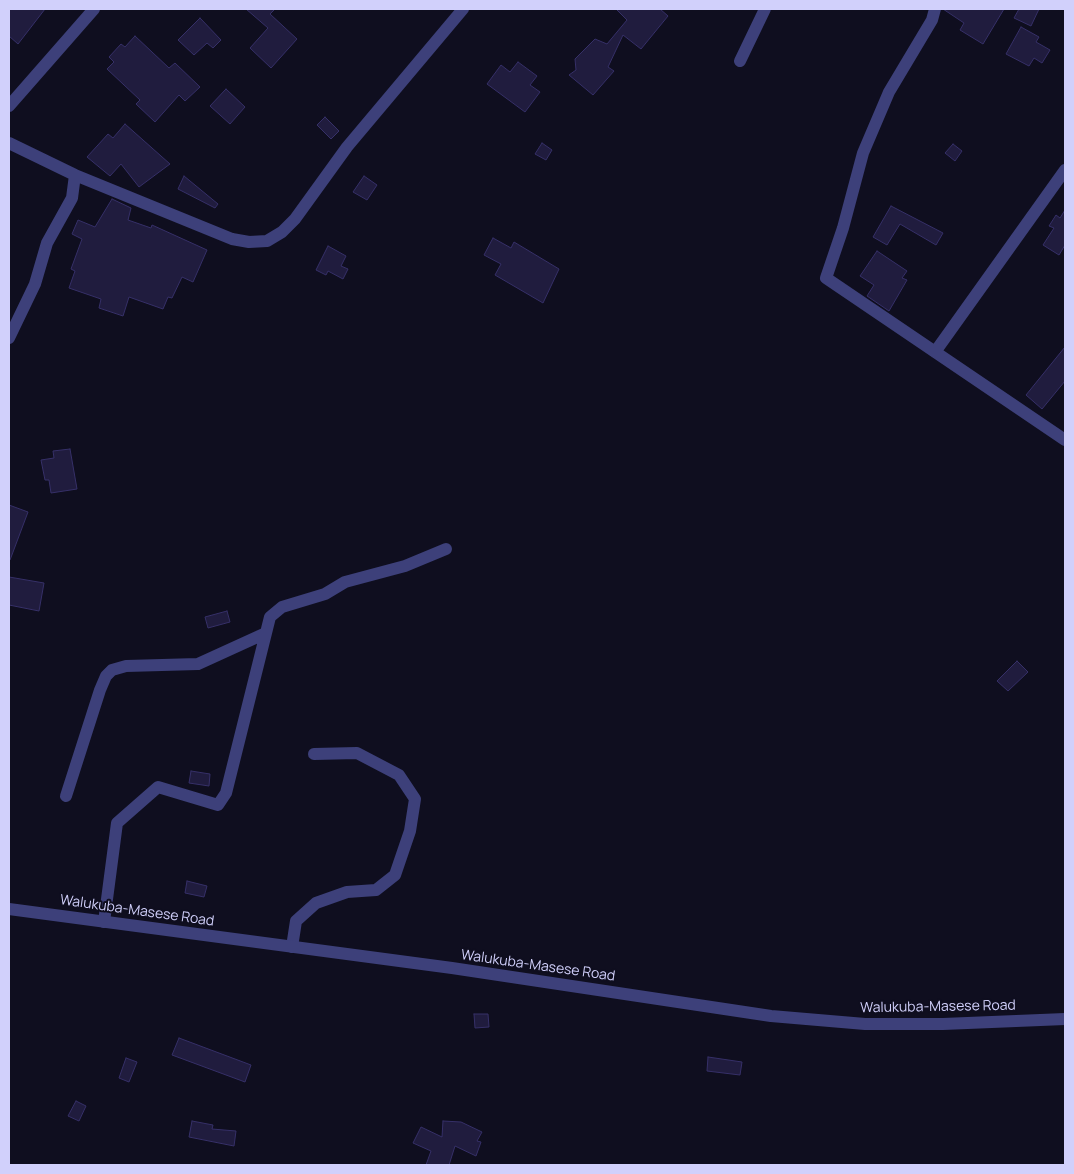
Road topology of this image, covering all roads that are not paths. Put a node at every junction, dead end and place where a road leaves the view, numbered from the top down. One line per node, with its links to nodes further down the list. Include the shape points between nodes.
1 (94, 9): 6 (street)
2 (463, 9): 9 (street, via 347,148 295,219 267,241 232,240)
3 (765, 9): 5 (street)
4 (935, 9): 11 (street, via 932,20 889,92 862,153 826,278)
5 (740, 61)
6 (9, 106)
7 (9, 143): 9 (street)
8 (1065, 170): 11 (street)
9 (74, 175): 10 (street, via 72,198 47,244 34,284)
10 (9, 338)
11 (935, 352): 12 (street)
12 (1065, 440)
13 (446, 549): 14 (street, via 282,607 270,617)
14 (266, 633): 16 (street, via 198,664 126,666 112,670 100,690); 18 (street, via 226,793 218,805 158,787 116,823)
15 (314, 754): 19 (street, via 357,753 399,775 415,799 410,831 395,875 376,890 347,892 316,903 296,921)
16 (66, 796)
17 (9, 909): 18 (street, Walukuba-Masese Road)
18 (104, 922): 19 (street, Walukuba-Masese Road)
19 (292, 947): 20 (street, Walukuba-Masese Road, via 813,1020 943,1024)
20 (1065, 1019)

